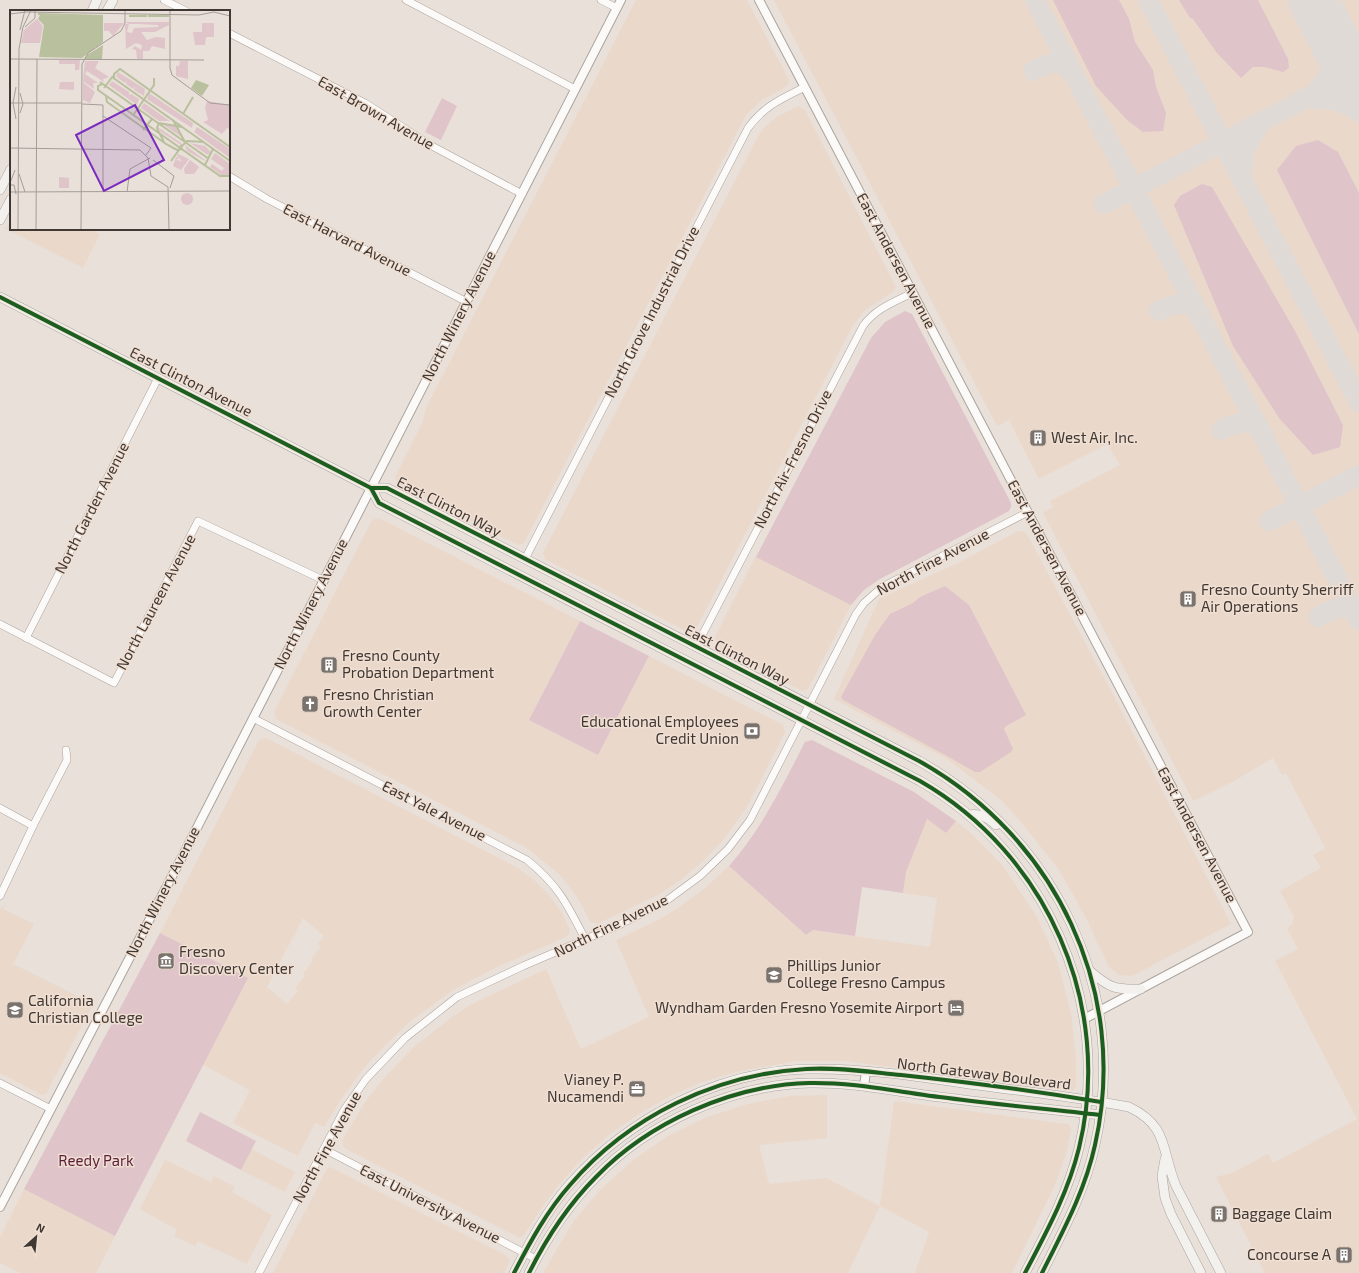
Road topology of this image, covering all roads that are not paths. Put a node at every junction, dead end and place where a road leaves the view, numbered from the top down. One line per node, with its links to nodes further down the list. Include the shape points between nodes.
1 (98, 0): 9 (main road)
2 (113, 0): 10 (main road)
3 (164, 0): 11 (street)
4 (406, 0): 14 (street)
5 (601, 0): 8 (street)
6 (621, 0): 8 (street, North Winery Avenue)
7 (759, 0): 13 (street, East Andersen Avenue)
8 (616, 8): 14 (street, North Winery Avenue)
9 (93, 10)
10 (108, 10)
11 (184, 10)
12 (230, 34): 18 (street, East Brown Avenue, via 364,103 432,146)
13 (804, 87): 21 (street, East Andersen Avenue); 27 (street, North Grove Industrial Drive, via 769,106 748,128)
14 (575, 89): 18 (street, North Winery Avenue)
15 (10, 171): 17 (main road)
16 (230, 177): 23 (street, East Harvard Avenue, via 267,199)
17 (0, 190)
18 (522, 194): 23 (street, North Winery Avenue)
19 (10, 201): 20 (main road)
20 (0, 220)
21 (912, 293): 26 (street, East Andersen Avenue); 31 (street, North Air-Fresno Drive, via 883,307 863,326)
22 (0, 297): 24 (main road, East Clinton Avenue)
23 (467, 302): 25 (street, North Winery Avenue)
24 (158, 378): 25 (main road, East Clinton Avenue); 30 (street, North Garden Avenue)
25 (371, 488): 27 (main road, East Clinton Way, via 387,488); 28 (street, North Winery Avenue); 34 (main road, East Clinton Way, via 379,503)
26 (1028, 512): 32 (street, North Fine Avenue, via 873,594 856,614); 43 (street, East Andersen Avenue, via 1248,932)
27 (525, 559): 31 (main road, East Clinton Way)
28 (323, 580): 30 (street, North Laureen Avenue, via 198,521 114,683); 33 (street, North Winery Avenue)
29 (0, 624): 30 (street)
30 (26, 638)
31 (696, 647): 32 (main road, East Clinton Way)
32 (810, 705): 34 (street, North Fine Avenue); 39 (main road, East Clinton Way, via 918,761 960,787 999,820)
33 (253, 718): 41 (street, East Yale Avenue, via 527,860 555,886); 51 (street, North Winery Avenue)
34 (802, 719): 37 (main road, East Clinton Way, via 920,781); 41 (street, North Fine Avenue, via 761,801 728,849 700,876 666,901)
35 (66, 750): 38 (street, via 67,760)
36 (0, 808): 38 (street)
37 (969, 815): 39 (main road, via 980,815 990,820); 45 (main road, East Clinton Way, via 1013,858 1043,902 1070,962)
38 (33, 826): 40 (street)
39 (1036, 864): 42 (main road, East Clinton Way, via 1063,906)
40 (0, 896)
41 (585, 939): 54 (street, North Fine Avenue, via 457,997 418,1026 366,1079 344,1110)
42 (1090, 971): 43 (main road, via 1110,987 1122,990); 44 (main road, East Clinton Way)
43 (1141, 989): 44 (street, East Andersen Avenue)
44 (1098, 1011): 45 (street, East Andersen Avenue); 50 (main road, East Clinton Way, via 1104,1062)
45 (1084, 1019): 49 (main road, East Clinton Way, via 1088,1064)
46 (866, 1072): 48 (street); 49 (main road, North Gateway Boulevard); 57 (main road, North Gateway Boulevard, via 807,1069 761,1075 719,1085 670,1106 614,1142 570,1184 546,1215)
47 (0, 1083): 51 (street)
48 (864, 1086): 52 (main road, North Gateway Boulevard); 58 (main road, North Gateway Boulevard, via 808,1083 761,1088 709,1103 673,1120 640,1140 596,1177 567,1211)
49 (1086, 1100): 50 (main road, North Gateway Boulevard); 52 (main road, East Clinton Way)
50 (1101, 1102): 53 (main road, East Clinton Way); 55 (main road, North Gateway Boulevard, via 1129,1107 1144,1114 1162,1138)
51 (51, 1109): 56 (street, North Winery Avenue)
52 (1085, 1113): 53 (main road, North Gateway Boulevard); 62 (main road, East Clinton Way, via 1079,1149 1066,1190)
53 (1100, 1115): 63 (main road, East Clinton Way, via 1094,1149 1082,1189 1072,1215)
54 (324, 1149): 57 (street, East University Avenue); 59 (street, North Fine Avenue)
55 (1166, 1154): 64 (main road, via 1162,1176 1165,1198 1170,1214); 65 (main road, North Gateway Boulevard, via 1176,1186)
56 (0, 1207)
57 (524, 1253): 58 (street, East University Avenue); 60 (main road, North Gateway Boulevard)
58 (536, 1259): 61 (main road, North Gateway Boulevard)
59 (259, 1273)
60 (514, 1273)
61 (529, 1273)
62 (1025, 1273)
63 (1042, 1273)
64 (1201, 1273)
65 (1221, 1273)

